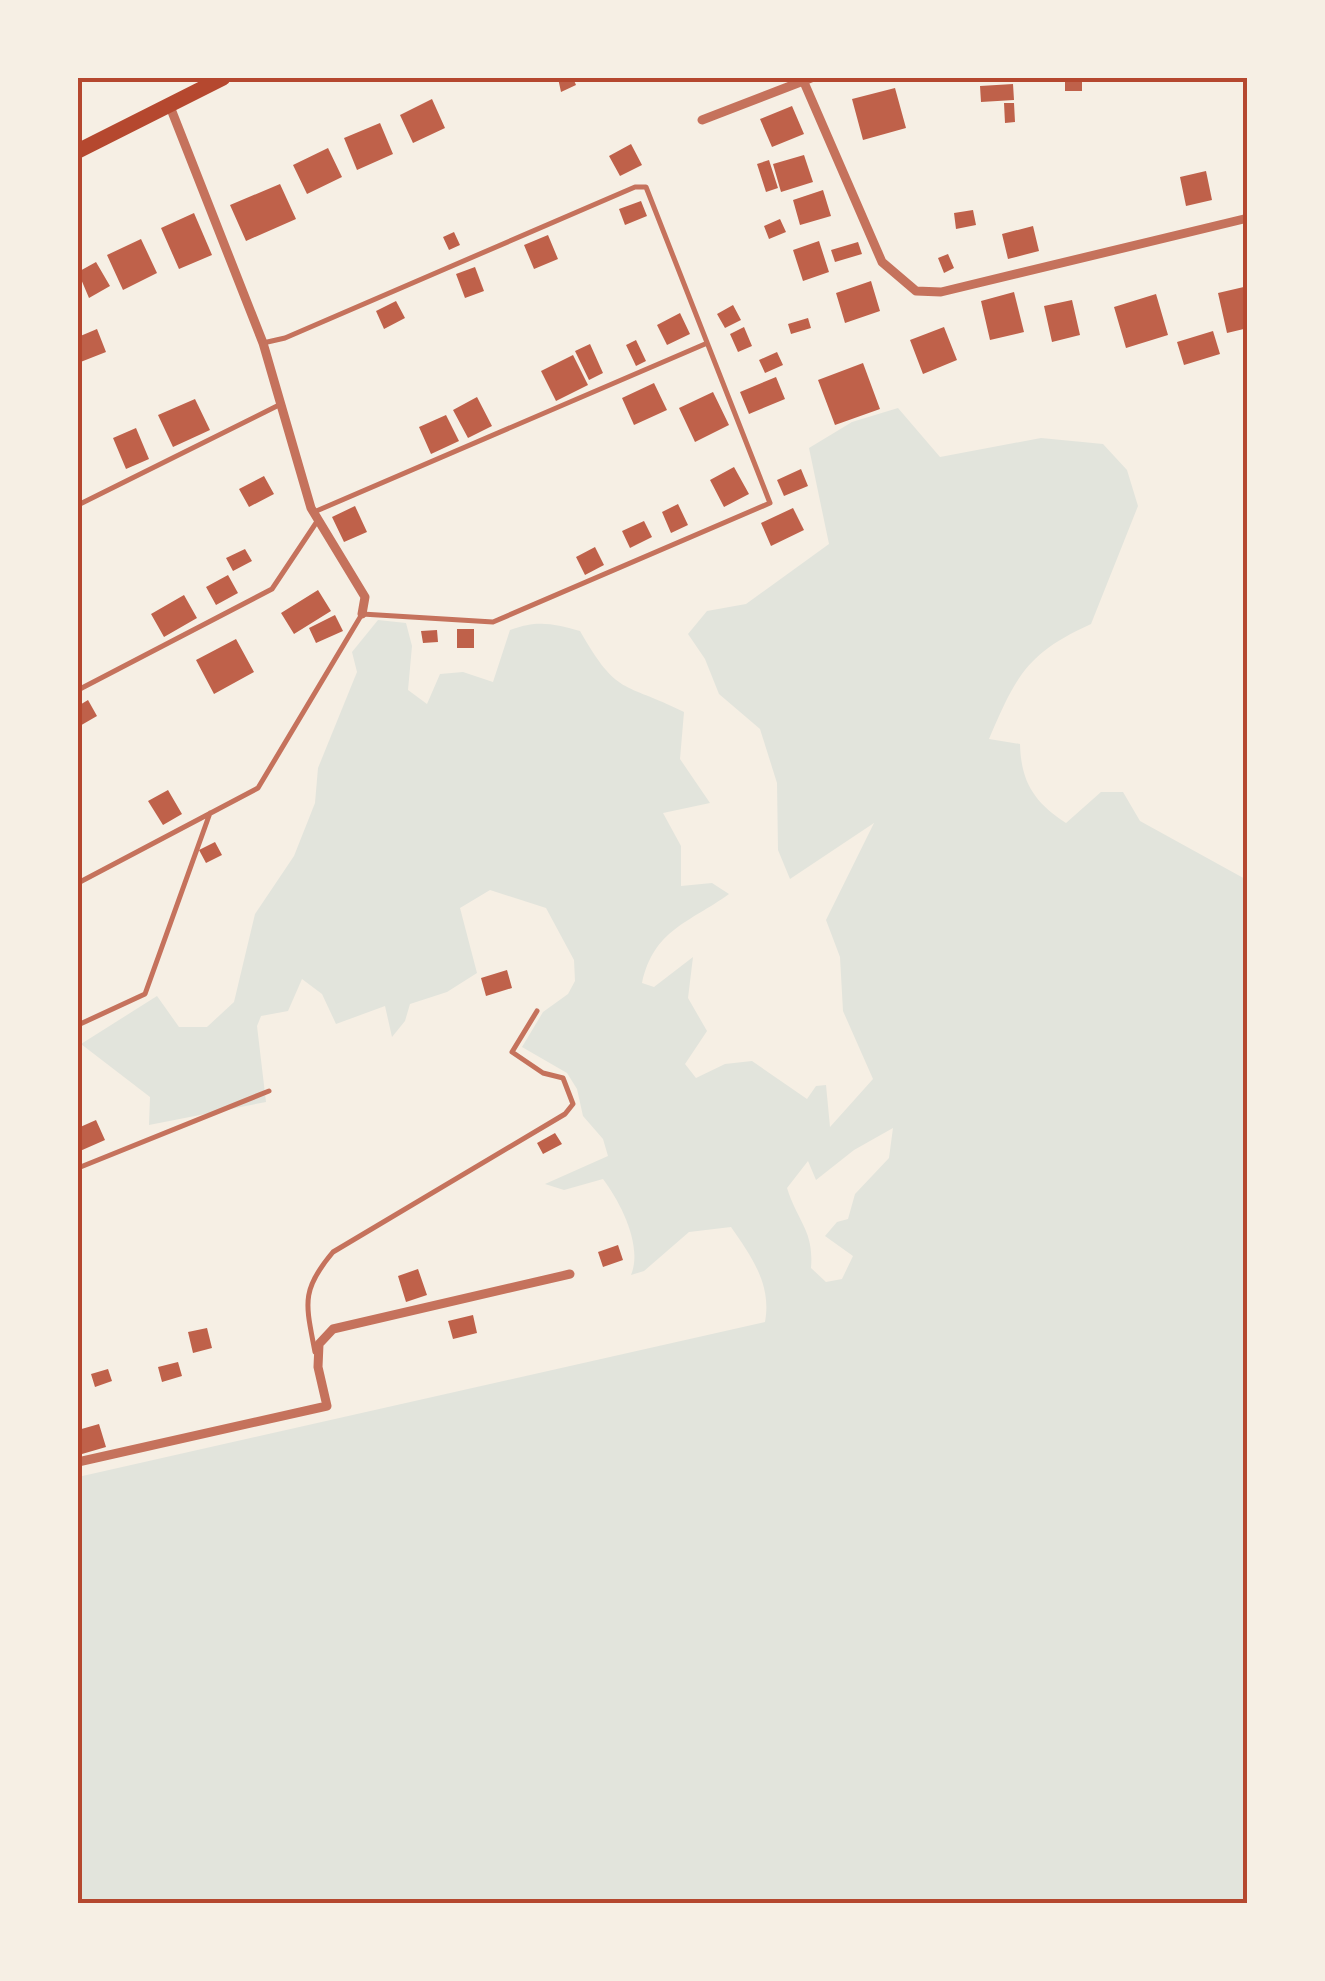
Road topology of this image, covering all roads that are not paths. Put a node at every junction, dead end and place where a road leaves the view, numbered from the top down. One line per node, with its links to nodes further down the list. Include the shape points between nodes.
1 (224, 78): 3 (highway)
2 (807, 79): 4 (street); 6 (street, via 882,262 916,291 941,292)
3 (169, 104): 5 (highway); 7 (street)
4 (702, 120)
5 (78, 151)
6 (1248, 218)
7 (263, 344): 8 (lane, via 635,187 646,187); 9 (street)
8 (704, 344): 11 (lane); 12 (lane, via 770,503 493,622)
9 (281, 404): 10 (lane); 11 (street)
10 (78, 505)
11 (316, 516): 12 (street, via 366,597); 13 (lane, via 272,589)
12 (362, 614): 14 (lane, via 268,775 258,788)
13 (78, 690)
14 (210, 812): 15 (lane); 17 (lane, via 146,994)
15 (78, 882)
16 (537, 1011): 21 (lane, via 512,1052 562,1078 573,1104 332,1252 312,1277 306,1302)
17 (78, 1025)
18 (269, 1090): 19 (lane)
19 (78, 1168)
20 (570, 1274): 21 (street, via 333,1329 318,1344)
21 (318, 1366): 22 (street, via 326,1406)
22 (78, 1462)

